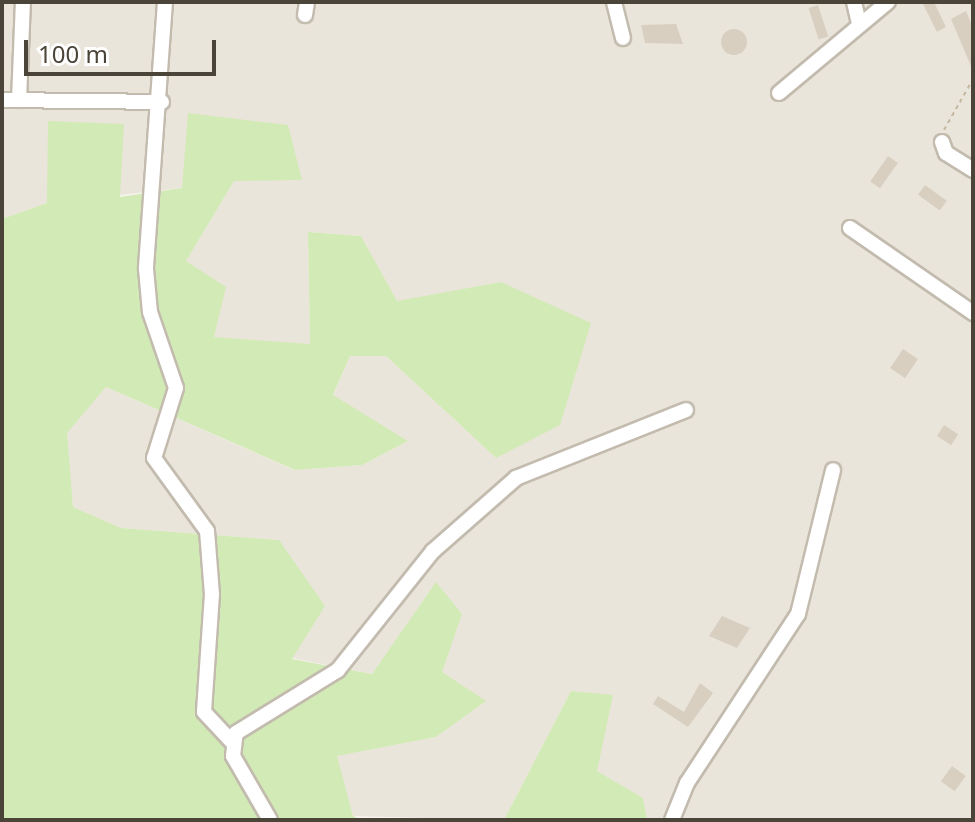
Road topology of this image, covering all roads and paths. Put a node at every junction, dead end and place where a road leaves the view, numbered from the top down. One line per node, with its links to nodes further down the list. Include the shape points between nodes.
1 (23, 2): 11 (street)
2 (165, 2): 12 (street)
3 (614, 2): 7 (street)
4 (854, 2): 6 (street)
5 (888, 2): 6 (street)
6 (859, 24): 9 (street)
7 (623, 38)
8 (973, 79): 13 (path)
9 (779, 93)
10 (2, 100): 11 (street)
11 (19, 100): 12 (street)
12 (162, 102): 19 (street, via 146,269 150,312 176,388 154,458 207,531 212,594 204,712)
13 (942, 142): 14 (street, via 946,153)
14 (973, 170)
15 (850, 228): 16 (street)
16 (973, 313)
17 (686, 410): 19 (street, via 516,478 433,551 338,670)
18 (833, 470): 21 (street, via 798,614 687,783)
19 (231, 741): 20 (street)
20 (270, 820)
21 (672, 820)

